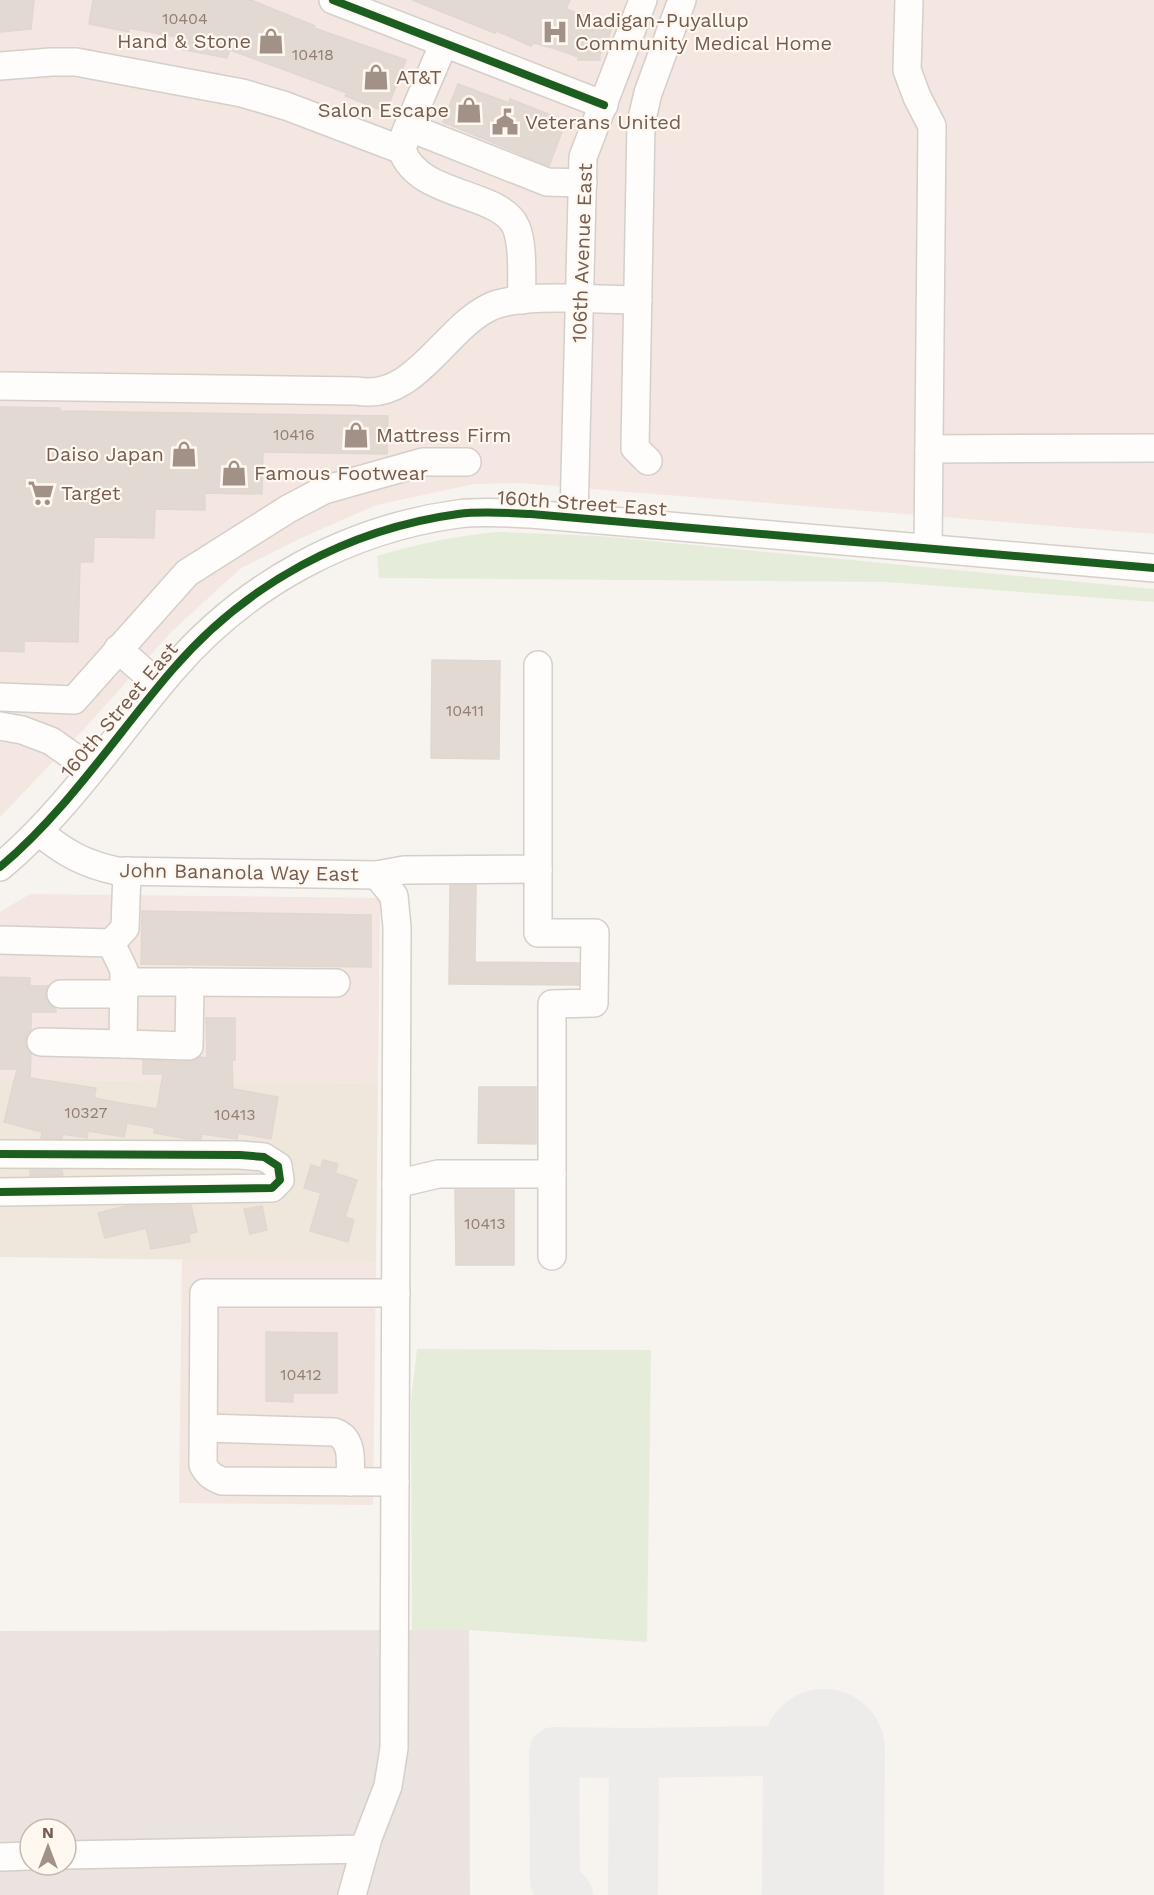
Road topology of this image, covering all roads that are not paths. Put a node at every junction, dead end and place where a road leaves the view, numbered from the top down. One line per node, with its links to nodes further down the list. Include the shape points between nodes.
1 (643, 0): 7 (street, 106th Avenue East)
2 (682, 0): 12 (street, via 641,123)
3 (909, 0): 15 (street, via 907,70 932,126)
4 (348, 3): 5 (street)
5 (444, 43): 7 (street); 8 (street)
6 (0, 66): 8 (street, via 76,62 242,93)
7 (604, 105): 9 (street, 106th Avenue East, via 583,157)
8 (405, 139): 9 (street, via 547,182); 10 (street, via 411,167 424,178 501,210 512,219 517,229)
9 (583, 183): 11 (street, 106th Avenue East)
10 (522, 300): 11 (street); 13 (street, via 490,306 470,318 406,380 389,389 368,393)
11 (579, 300): 12 (street); 18 (street, 106th Avenue East)
12 (638, 300): 16 (street, via 635,448)
13 (0, 386)
14 (1154, 448): 15 (street)
15 (929, 449): 19 (street)
16 (648, 461)
17 (467, 462): 21 (street, via 423,462 324,490 288,509 187,573)
18 (574, 517): 19 (street, 160th Street East); 23 (street, 160th Street East, via 499,512 461,514 421,520 324,553 281,575 241,604 207,632)
19 (928, 548): 20 (street, 160th Street East)
20 (1154, 568)
21 (118, 649): 23 (street); 24 (street, via 74,700)
22 (537, 665): 29 (street)
23 (159, 685): 26 (street, 160th Street East)
24 (0, 697)
25 (0, 726): 26 (street, via 51,741)
26 (91, 769): 27 (street, 160th Street East)
27 (39, 832): 28 (street, 160th Street East); 30 (street, John Bananola Way East, via 81,861)
28 (0, 867)
29 (538, 869): 31 (street, John Bananola Way East, via 404,870); 41 (street, via 538,933 595,933 594,1003 552,1004)
30 (127, 871): 31 (street, John Bananola Way East); 33 (street, via 125,928)
31 (377, 875): 42 (street, via 394,896 397,927)
32 (0, 940): 33 (street)
33 (111, 943): 36 (street, via 124,970)
34 (190, 982): 35 (street); 36 (street); 39 (street, via 189,1046)
35 (336, 983)
36 (124, 988): 37 (street); 39 (street)
37 (61, 994)
38 (40, 1042): 39 (street)
39 (123, 1044)
40 (0, 1154): 43 (street, via 264,1157 278,1166 280,1180 272,1188)
41 (552, 1174): 42 (street, via 438,1174); 44 (street)
42 (396, 1184): 45 (street)
43 (0, 1192)
44 (552, 1256)
45 (396, 1293): 46 (street, via 204,1293); 48 (street)
46 (204, 1428): 47 (street, via 341,1434 349,1444); 47 (street, via 203,1465 212,1477 222,1481)
47 (350, 1482): 48 (street)
48 (395, 1482): 49 (street, via 394,1748 388,1785)
49 (365, 1849): 50 (street); 53 (street)
50 (78, 1855)
51 (18, 1856): 52 (street)
52 (0, 1857)
53 (352, 1895)

